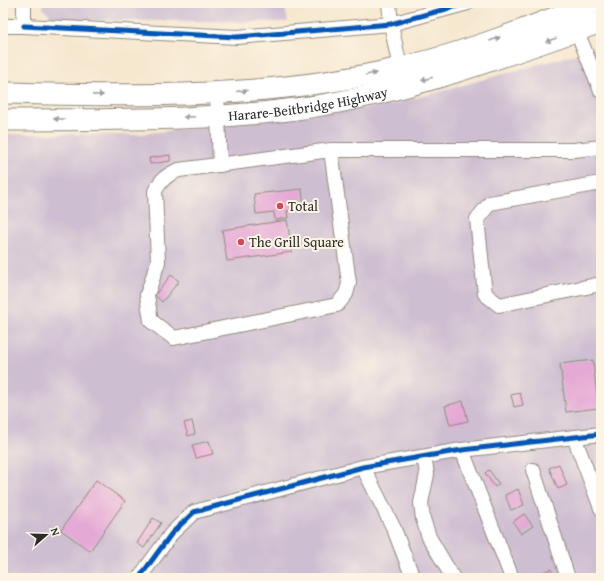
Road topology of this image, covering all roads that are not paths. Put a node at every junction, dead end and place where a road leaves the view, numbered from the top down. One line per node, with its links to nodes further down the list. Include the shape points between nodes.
1 (24, 3): 9 (street)
2 (389, 3): 7 (street)
3 (468, 3): 7 (street)
4 (592, 3): 5 (highway, Harare-Beitbridge Highway)
5 (573, 21): 6 (highway, Harare-Beitbridge Highway); 10 (highway, Harare-Beitbridge Highway, one-way to 5); 11 (street); 14 (highway, Harare-Beitbridge Highway, one-way to 14, via 503,57 396,89 308,107)
6 (601, 22)
7 (391, 24): 9 (street, via 237,37); 10 (street)
8 (3, 26): 9 (street)
9 (24, 26)
10 (400, 68): 13 (highway, Harare-Beitbridge Highway, one-way to 10, via 351,78)
11 (601, 91)
12 (3, 93): 13 (highway, Harare-Beitbridge Highway, one-way to 13, via 150,96)
13 (217, 93): 14 (street)
14 (218, 116): 15 (highway, Harare-Beitbridge Highway, one-way to 15); 18 (street)
15 (3, 120)
16 (601, 147): 17 (street, via 574,150)
17 (332, 150): 18 (street); 18 (street, via 350,283 346,294 337,305 174,338 151,321 147,295 158,262 155,191 160,181 173,172 205,165)
18 (220, 165)
19 (601, 183): 20 (street, via 490,203 477,219 485,294 499,305)
20 (601, 284)
21 (601, 434): 22 (street)
22 (574, 437): 23 (street); 27 (street)
23 (462, 450): 24 (street); 31 (street)
24 (424, 457): 25 (street); 30 (street, via 427,474 421,503 423,519 429,537)
25 (363, 467): 28 (street, via 194,512 172,533); 29 (street, via 394,529)
26 (533, 470): 32 (street)
27 (601, 508)
28 (139, 578)
29 (414, 578)
30 (453, 578)
31 (512, 578)
32 (568, 578)

